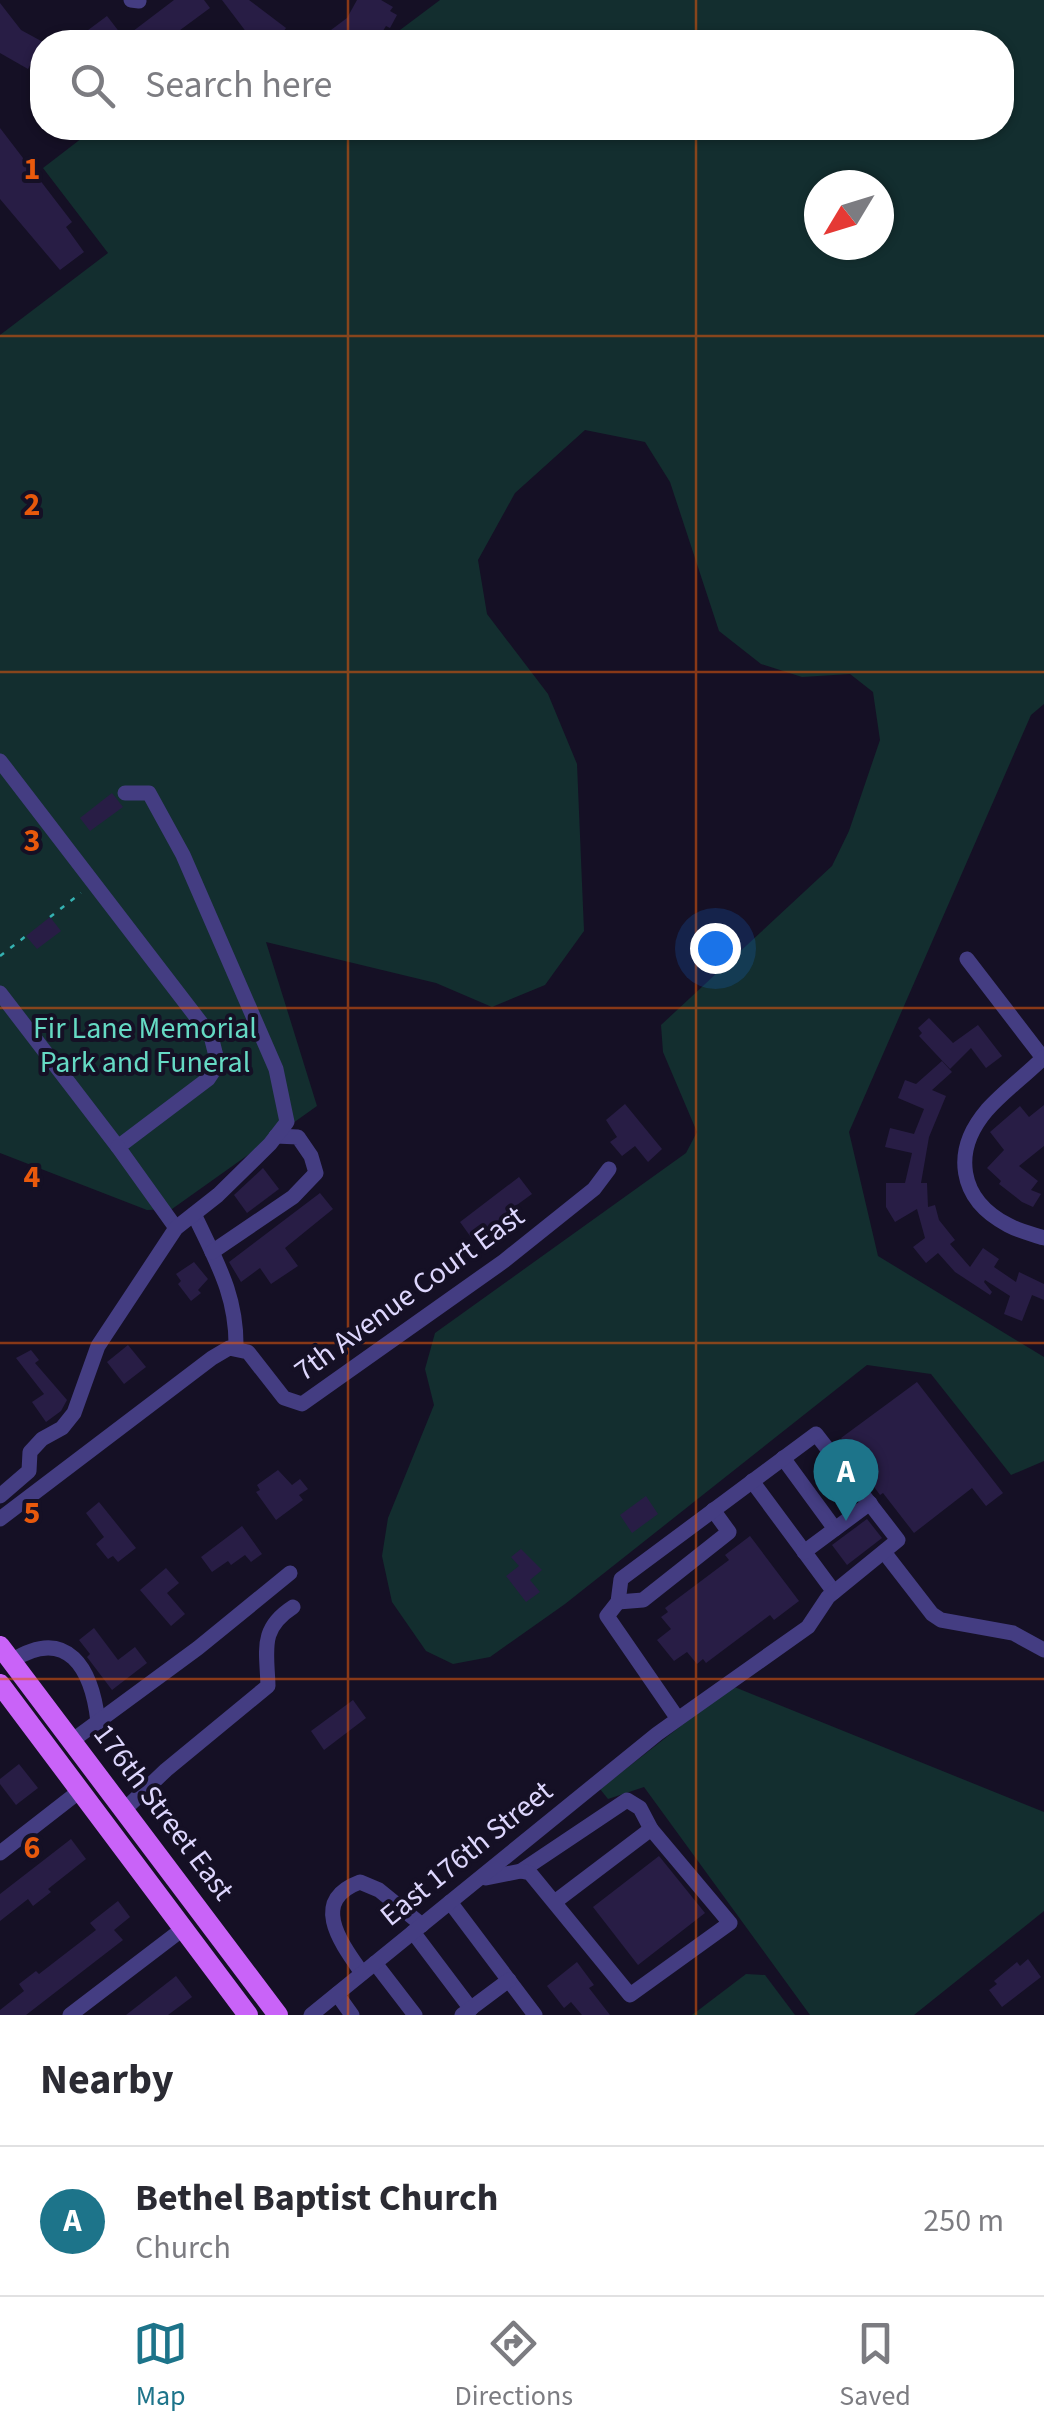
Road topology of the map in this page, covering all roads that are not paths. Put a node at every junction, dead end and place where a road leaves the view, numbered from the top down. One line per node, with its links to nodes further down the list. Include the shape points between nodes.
1 (0, 761): 7 (street, via 218,1054 215,1072)
2 (125, 793): 6 (street, via 149,794 183,855 276,1069 287,1122)
3 (967, 959): 5 (street)
4 (0, 993): 7 (street)
5 (1044, 1058): 11 (street, via 988,1110 969,1136 964,1160 980,1206)
6 (276, 1136): 9 (street); 12 (street, via 298,1136 316,1173 293,1197)
7 (118, 1147): 10 (street)
8 (609, 1169): 13 (street, 7th Avenue Court East, via 594,1189 504,1261 302,1404 284,1398 253,1356)
9 (194, 1214): 10 (street); 12 (street)
10 (176, 1228): 16 (street, via 98,1346 74,1414 30,1452 29,1471)
11 (1044, 1238)
12 (212, 1252): 13 (street, via 230,1292)
13 (236, 1348): 19 (street, via 212,1358)
14 (783, 1458): 15 (street); 17 (street, via 816,1434); 20 (street)
15 (752, 1482): 18 (street); 21 (street)
16 (0, 1496)
17 (870, 1503): 20 (street); 22 (street, via 898,1540)
18 (713, 1510): 25 (street, via 621,1579); 25 (street, via 730,1532 643,1600)
19 (0, 1519)
20 (835, 1529): 21 (street)
21 (804, 1552): 24 (street)
22 (884, 1552): 24 (street, East 176th Street); 27 (street, via 941,1620 1013,1632)
23 (290, 1574): 31 (street)
24 (834, 1592): 30 (street, East 176th Street, via 808,1627)
25 (618, 1602): 30 (street, via 607,1616)
26 (292, 1606): 34 (street, via 275,1618 266,1640 268,1686)
27 (1044, 1650)
28 (6, 1654): 31 (street, via 39,1647 72,1657 90,1680); 32 (main road, 176th Street East)
29 (0, 1684): 33 (main road, 176th Street East)
30 (678, 1719): 38 (street, East 176th Street)
31 (98, 1722): 32 (street)
32 (73, 1740): 34 (main road, 176th Street East)
33 (81, 1790): 36 (street); 41 (main road, 176th Street East)
34 (125, 1809): 50 (main road, 176th Street East)
35 (651, 1829): 37 (street, via 627,1800); 40 (street); 40 (street, via 730,1923 630,1995)
36 (0, 1852)
37 (521, 1871): 38 (street); 40 (street, via 539,1880)
38 (469, 1886): 39 (street, East 176th Street)
39 (450, 1902): 42 (street, East 176th Street); 44 (street)
40 (556, 1902)
41 (184, 1928): 47 (street); 48 (main road, 176th Street East); 49 (main road, via 202,1932)
42 (417, 1928): 43 (street, East 176th Street); 43 (street, via 379,1890 360,1882 344,1888 331,1918 341,1943); 46 (street)
43 (369, 1968): 45 (street, East 176th Street); 53 (street)
44 (509, 1980): 46 (street); 54 (street)
45 (336, 1994): 51 (street, East 176th Street); 52 (street)
46 (467, 2012)
47 (70, 2015)
48 (248, 2015)
49 (264, 2015)
50 (278, 2015)
51 (311, 2015)
52 (352, 2015)
53 (416, 2015)
54 (535, 2015)

